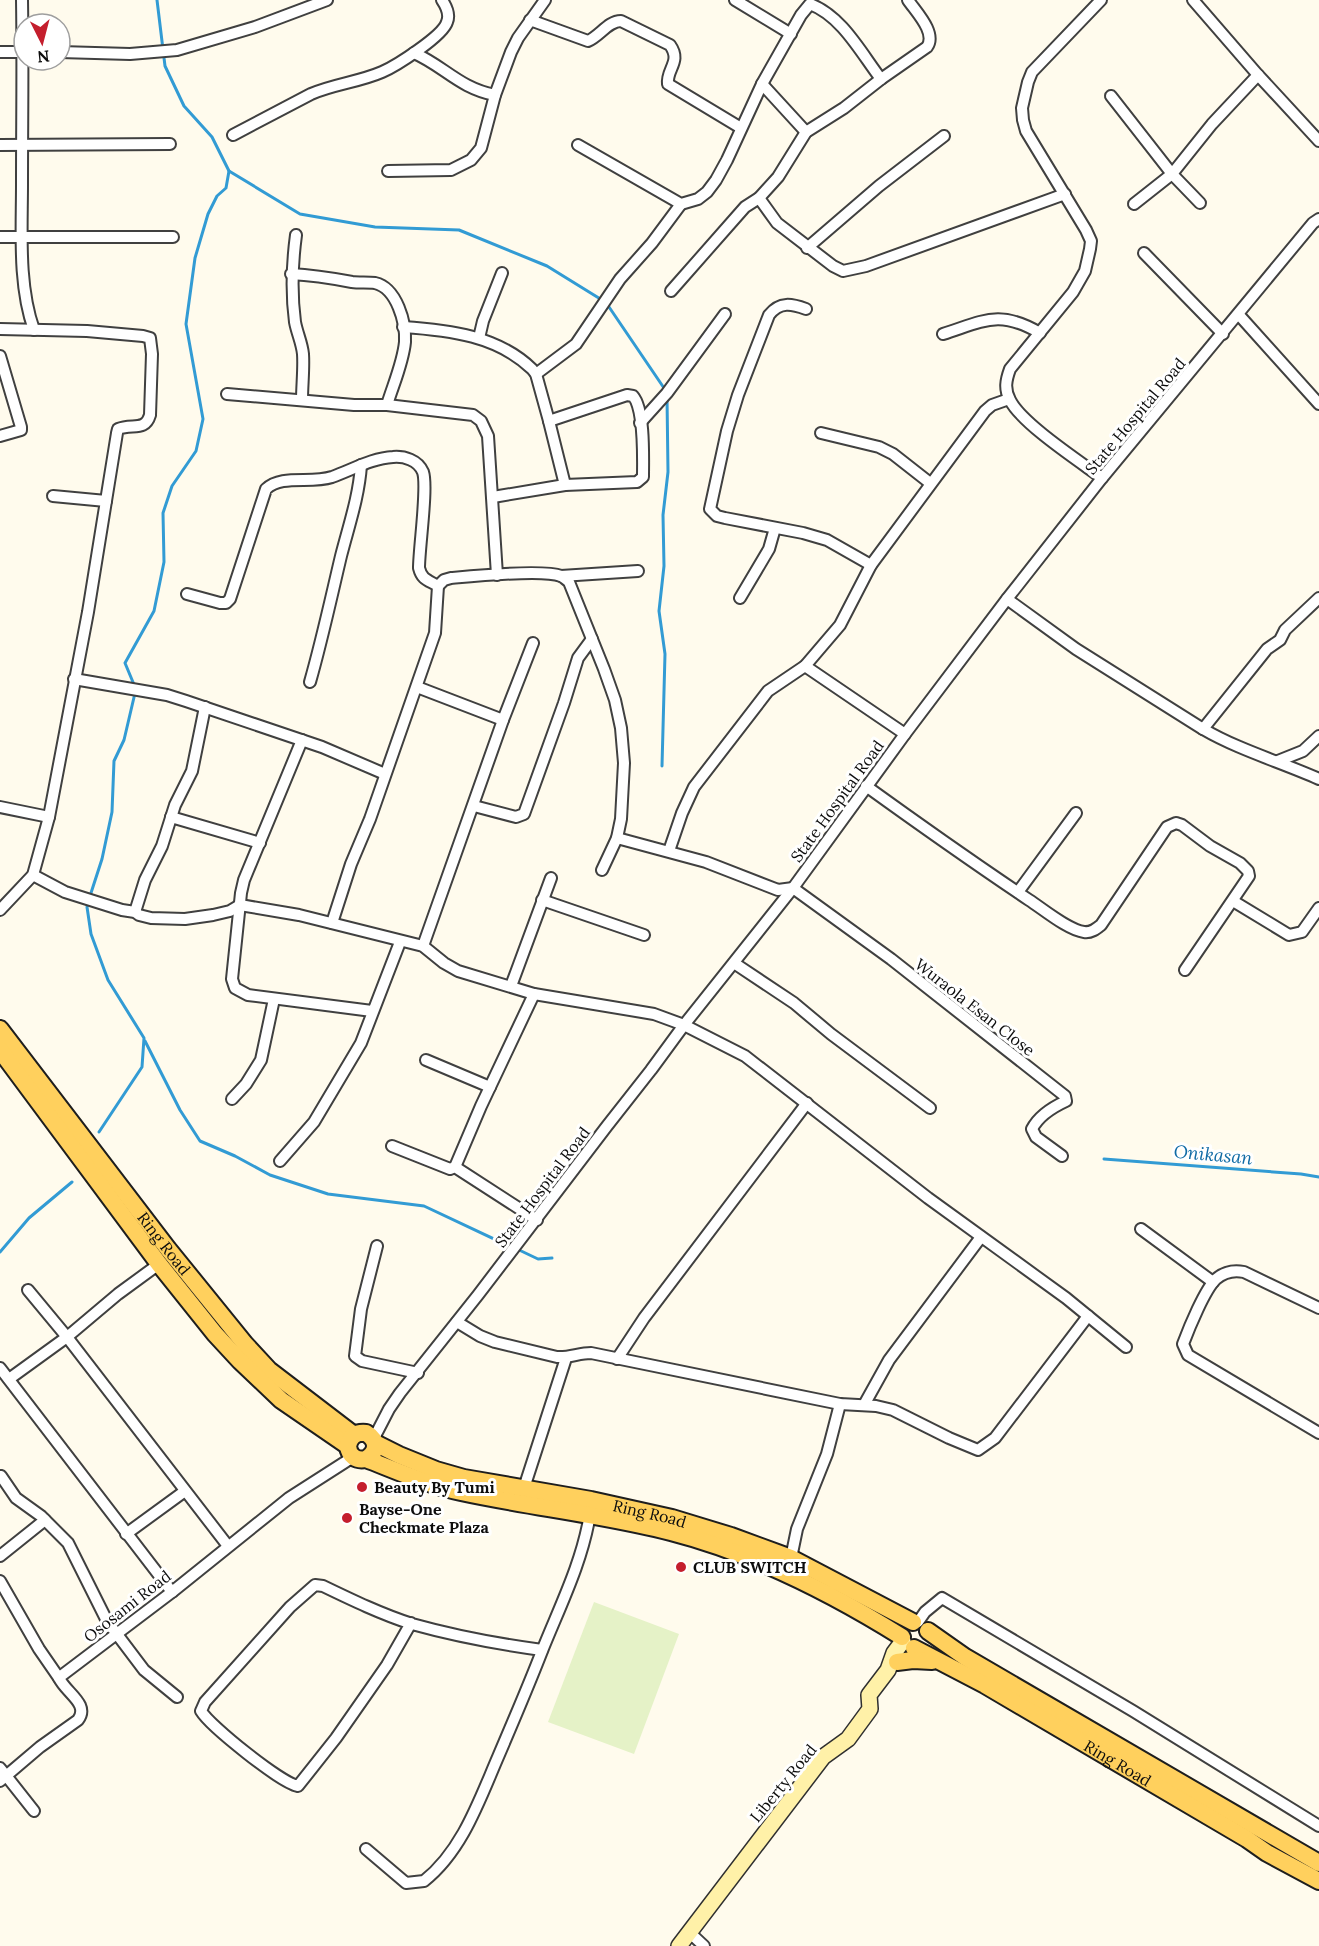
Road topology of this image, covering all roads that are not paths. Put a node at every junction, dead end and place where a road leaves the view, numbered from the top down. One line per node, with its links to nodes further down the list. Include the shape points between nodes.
1 (327, 0): 11 (street, via 177,50)
2 (442, 0): 10 (street, via 447,22)
3 (545, 0): 8 (street)
4 (735, 0): 9 (street)
5 (908, 0): 16 (street, via 930,34 930,43)
6 (1101, 0): 31 (street, via 1032,72 1022,108 1029,138)
7 (1193, 0): 15 (street)
8 (530, 20): 18 (street, via 511,52); 20 (street, via 588,41 614,21 621,21 670,45 675,56 668,84)
9 (791, 34): 16 (street, via 805,8 810,4 819,8 838,23); 17 (street)
10 (428, 42): 12 (street); 13 (street)
11 (72, 52)
12 (414, 52): 13 (street); 22 (street, via 382,72 317,91)
13 (428, 59): 18 (street, via 451,77)
14 (23, 72): 27 (street)
15 (1258, 75): 24 (street); 30 (street)
16 (881, 79): 21 (street)
17 (762, 84): 20 (street); 21 (street)
18 (495, 95): 29 (street, via 481,148 471,160 451,170)
19 (1111, 96): 30 (street)
20 (741, 128): 34 (street, via 707,192)
21 (806, 132): 32 (street, via 778,177)
22 (233, 135)
23 (944, 136): 42 (street)
24 (1319, 141)
25 (170, 144): 27 (street)
26 (0, 145): 27 (street)
27 (22, 145): 40 (street)
28 (578, 146): 34 (street)
29 (388, 171)
30 (1173, 174): 33 (street); 35 (street)
31 (1065, 194): 42 (street, via 850,271 833,266); 53 (street, via 1090,241 1089,259 1072,292)
32 (759, 198): 42 (street, via 777,223); 46 (street, via 745,207)
33 (1200, 203)
34 (681, 204): 58 (street, via 620,279 576,344)
35 (1134, 204)
36 (1319, 210): 37 (street, State Hospital Road)
37 (1316, 221): 49 (street, State Hospital Road)
38 (296, 235): 45 (street)
39 (0, 237): 40 (street)
40 (22, 237): 41 (street); 52 (street, via 26,296)
41 (174, 237)
42 (807, 248)
43 (1144, 253): 55 (street)
44 (502, 273): 56 (street)
45 (291, 274): 50 (street, via 377,283 391,293); 61 (street, via 303,355)
46 (671, 291)
47 (806, 309): 75 (street, via 787,304 769,315 727,431 710,509 717,516)
48 (725, 314): 65 (street)
49 (1239, 315): 55 (street, State Hospital Road); 62 (street)
50 (404, 327): 56 (street); 63 (street, via 405,343)
51 (0, 329): 52 (street)
52 (34, 330): 74 (street, via 150,338 150,415 144,426 118,429)
53 (1040, 333): 54 (street, via 1022,323 993,318); 60 (street, via 1011,369 1006,381)
54 (943, 334)
55 (1223, 334): 69 (street, State Hospital Road)
56 (479, 338): 58 (street, via 500,345)
57 (0, 356): 67 (street, via 21,427)
58 (536, 374): 64 (street)
59 (227, 394): 61 (street)
60 (1009, 399): 69 (street, via 1033,426); 70 (street, via 985,411)
61 (302, 400): 63 (street)
62 (1319, 404)
63 (387, 405): 73 (street, via 473,415 481,421 488,436)
64 (549, 421): 65 (street, via 627,395 636,400); 71 (street)
65 (640, 423): 71 (street, via 644,452 641,480)
66 (820, 433): 70 (street, via 879,447)
67 (0, 436)
68 (361, 465): 80 (street, via 390,457 411,459 423,471 419,568 424,579); 81 (street, via 324,480 273,483 261,505 230,600 220,603); 89 (street, via 359,491)
69 (1102, 478): 84 (street, State Hospital Road)
70 (930, 483): 76 (street)
71 (565, 485): 73 (street)
72 (53, 496): 74 (street)
73 (493, 497): 78 (street)
74 (106, 501): 88 (street)
75 (776, 528): 76 (street, via 827,540); 82 (street, via 769,549)
76 (870, 566): 87 (street, via 840,625)
77 (638, 572): 79 (street)
78 (497, 575): 79 (street); 80 (street, via 451,578)
79 (561, 576): 85 (street, via 575,593)
80 (438, 586): 90 (street, via 435,633)
81 (188, 594)
82 (740, 598)
83 (1319, 598): 93 (street, via 1268,649)
84 (1007, 599): 93 (street, via 1076,649); 94 (street, State Hospital Road)
85 (592, 639): 101 (street, via 578,658 524,814 516,817); 106 (street, via 621,728 624,763)
86 (533, 643): 92 (street)
87 (805, 666): 94 (street); 108 (street, via 768,692 694,787)
88 (74, 679): 91 (street, via 166,695); 104 (street)
89 (310, 682)
90 (417, 687): 92 (street); 98 (street)
91 (205, 707): 96 (street); 105 (street, via 192,771)
92 (503, 720): 101 (street)
93 (1203, 729): 97 (street, via 1223,741)
94 (905, 734): 100 (street, State Hospital Road)
95 (1319, 736): 97 (street, via 1303,750)
96 (302, 740): 98 (street); 107 (street)
97 (1278, 761): 99 (street)
98 (385, 774): 120 (street)
99 (1319, 779)
100 (866, 786): 112 (street, State Hospital Road); 113 (street)
101 (474, 806): 123 (street)
102 (0, 807): 104 (street)
103 (1076, 813): 113 (street)
104 (49, 817): 110 (street)
105 (171, 817): 107 (street); 119 (street)
106 (617, 838): 108 (street); 109 (street)
107 (260, 843): 116 (street, via 244,880)
108 (669, 851): 112 (street, via 778,890)
109 (602, 870)
110 (33, 875): 118 (street); 119 (street, via 80,898)
111 (551, 878): 114 (street)
112 (793, 888): 124 (street, State Hospital Road); 139 (street, Wuraola Esan Close, via 891,959 1065,1096 1066,1101 1036,1120 1032,1129 1036,1137)
113 (1018, 892): 115 (street, via 1075,929 1091,931 1101,925 1167,827 1176,824 1248,871 1247,881)
114 (542, 900): 121 (street); 126 (street)
115 (1233, 901): 117 (street, via 1289,935 1302,932); 125 (street)
116 (240, 905): 119 (street, via 230,911 185,919 151,918); 120 (street); 128 (street, via 232,979 239,991)
117 (1319, 908)
118 (0, 910)
119 (135, 912)
120 (333, 923): 122 (street)
121 (644, 935)
122 (400, 942): 123 (street); 129 (street)
123 (423, 946): 126 (street, via 458,971)
124 (734, 963): 130 (street, State Hospital Road); 137 (street, via 794,1003)
125 (1185, 970)
126 (511, 986): 127 (street)
127 (534, 994): 130 (street, via 643,1012); 134 (street)
128 (274, 999): 129 (street); 135 (street, via 261,1060)
129 (372, 1011): 140 (street, via 361,1043 324,1107)
130 (684, 1025): 136 (street, via 745,1056); 142 (street, State Hospital Road)
131 (0, 1029): 162 (main road, Ring Road, via 245,1344 269,1370)
132 (0, 1050): 146 (main road, Ring Road)
133 (426, 1060): 134 (street)
134 (490, 1087): 141 (street)
135 (232, 1099)
136 (807, 1103): 144 (street); 155 (street)
137 (930, 1108)
138 (392, 1146): 141 (street, via 450,1169)
139 (1062, 1156)
140 (280, 1161)
141 (455, 1167): 142 (street)
142 (537, 1220): 151 (street, State Hospital Road)
143 (1141, 1229): 147 (street)
144 (981, 1237): 150 (street); 160 (street, via 889,1360)
145 (377, 1246): 157 (street, via 361,1309 355,1356 362,1361)
146 (159, 1264): 152 (street); 162 (main road, Ring Road, via 259,1381 281,1400)
147 (1213, 1282): 149 (street, via 1224,1274 1244,1272); 161 (street, via 1188,1329 1183,1344 1188,1355)
148 (28, 1290): 152 (street)
149 (1319, 1308)
150 (1088, 1316): 153 (street); 160 (street, via 995,1438 978,1450 893,1410)
151 (457, 1322): 154 (street, via 495,1342); 157 (street, State Hospital Road)
152 (67, 1337): 158 (street); 165 (street)
153 (1125, 1347)
154 (566, 1358): 155 (street, via 591,1353); 164 (street)
155 (617, 1359): 159 (street)
156 (0, 1368): 158 (street)
157 (418, 1373): 162 (street, State Hospital Road)
158 (9, 1379): 168 (street)
159 (840, 1404): 160 (street); 171 (street, via 827,1454 797,1529)
160 (864, 1405)
161 (1319, 1433)
162 (360, 1446): 164 (main road, Ring Road, via 464,1478); 166 (main road, Ring Road, via 434,1485); 169 (street, Ososami Road)
163 (1, 1476): 167 (street, via 16,1498)
164 (524, 1488): 171 (main road, Ring Road, via 672,1518)
165 (184, 1491): 168 (street); 169 (street)
166 (590, 1514): 177 (main road, Ring Road, via 727,1548 839,1600); 178 (street, via 563,1605)
167 (45, 1520): 170 (street); 176 (street, via 68,1544)
168 (126, 1534): 173 (street)
169 (228, 1546): 173 (street, Ososami Road)
170 (0, 1556)
171 (791, 1558): 175 (main road, Ring Road)
172 (0, 1581): 181 (street)
173 (172, 1592): 176 (street, Ososami Road)
174 (411, 1623): 174 (street, via 387,1665 298,1786 239,1747 201,1711 290,1607 315,1585); 178 (street, via 475,1640)
175 (921, 1626): 177 (main road, via 904,1627); 177 (main road, via 928,1638 925,1643 920,1647); 185 (street, via 942,1598); 187 (main road, Ring Road, via 965,1657)
176 (116, 1634): 181 (street, Ososami Road); 182 (street, via 144,1670)
177 (907, 1643): 179 (main road, Ring Road); 180 (street, Liberty Road)
178 (542, 1650): 186 (street, via 479,1802 442,1863 424,1881 406,1883)
179 (940, 1661): 180 (main road, via 913,1660); 188 (main road, Ring Road)
180 (892, 1666): 189 (street, Liberty Road, via 869,1695 870,1709 848,1739 823,1757)
181 (59, 1678): 183 (street, via 81,1706 82,1715)
182 (177, 1697)
183 (2, 1775): 184 (street)
184 (34, 1811)
185 (1319, 1826)
186 (366, 1848)
187 (1319, 1863)
188 (1319, 1881)
189 (689, 1932): 190 (street, Liberty Road); 191 (street)
190 (679, 1946)
191 (704, 1946)

